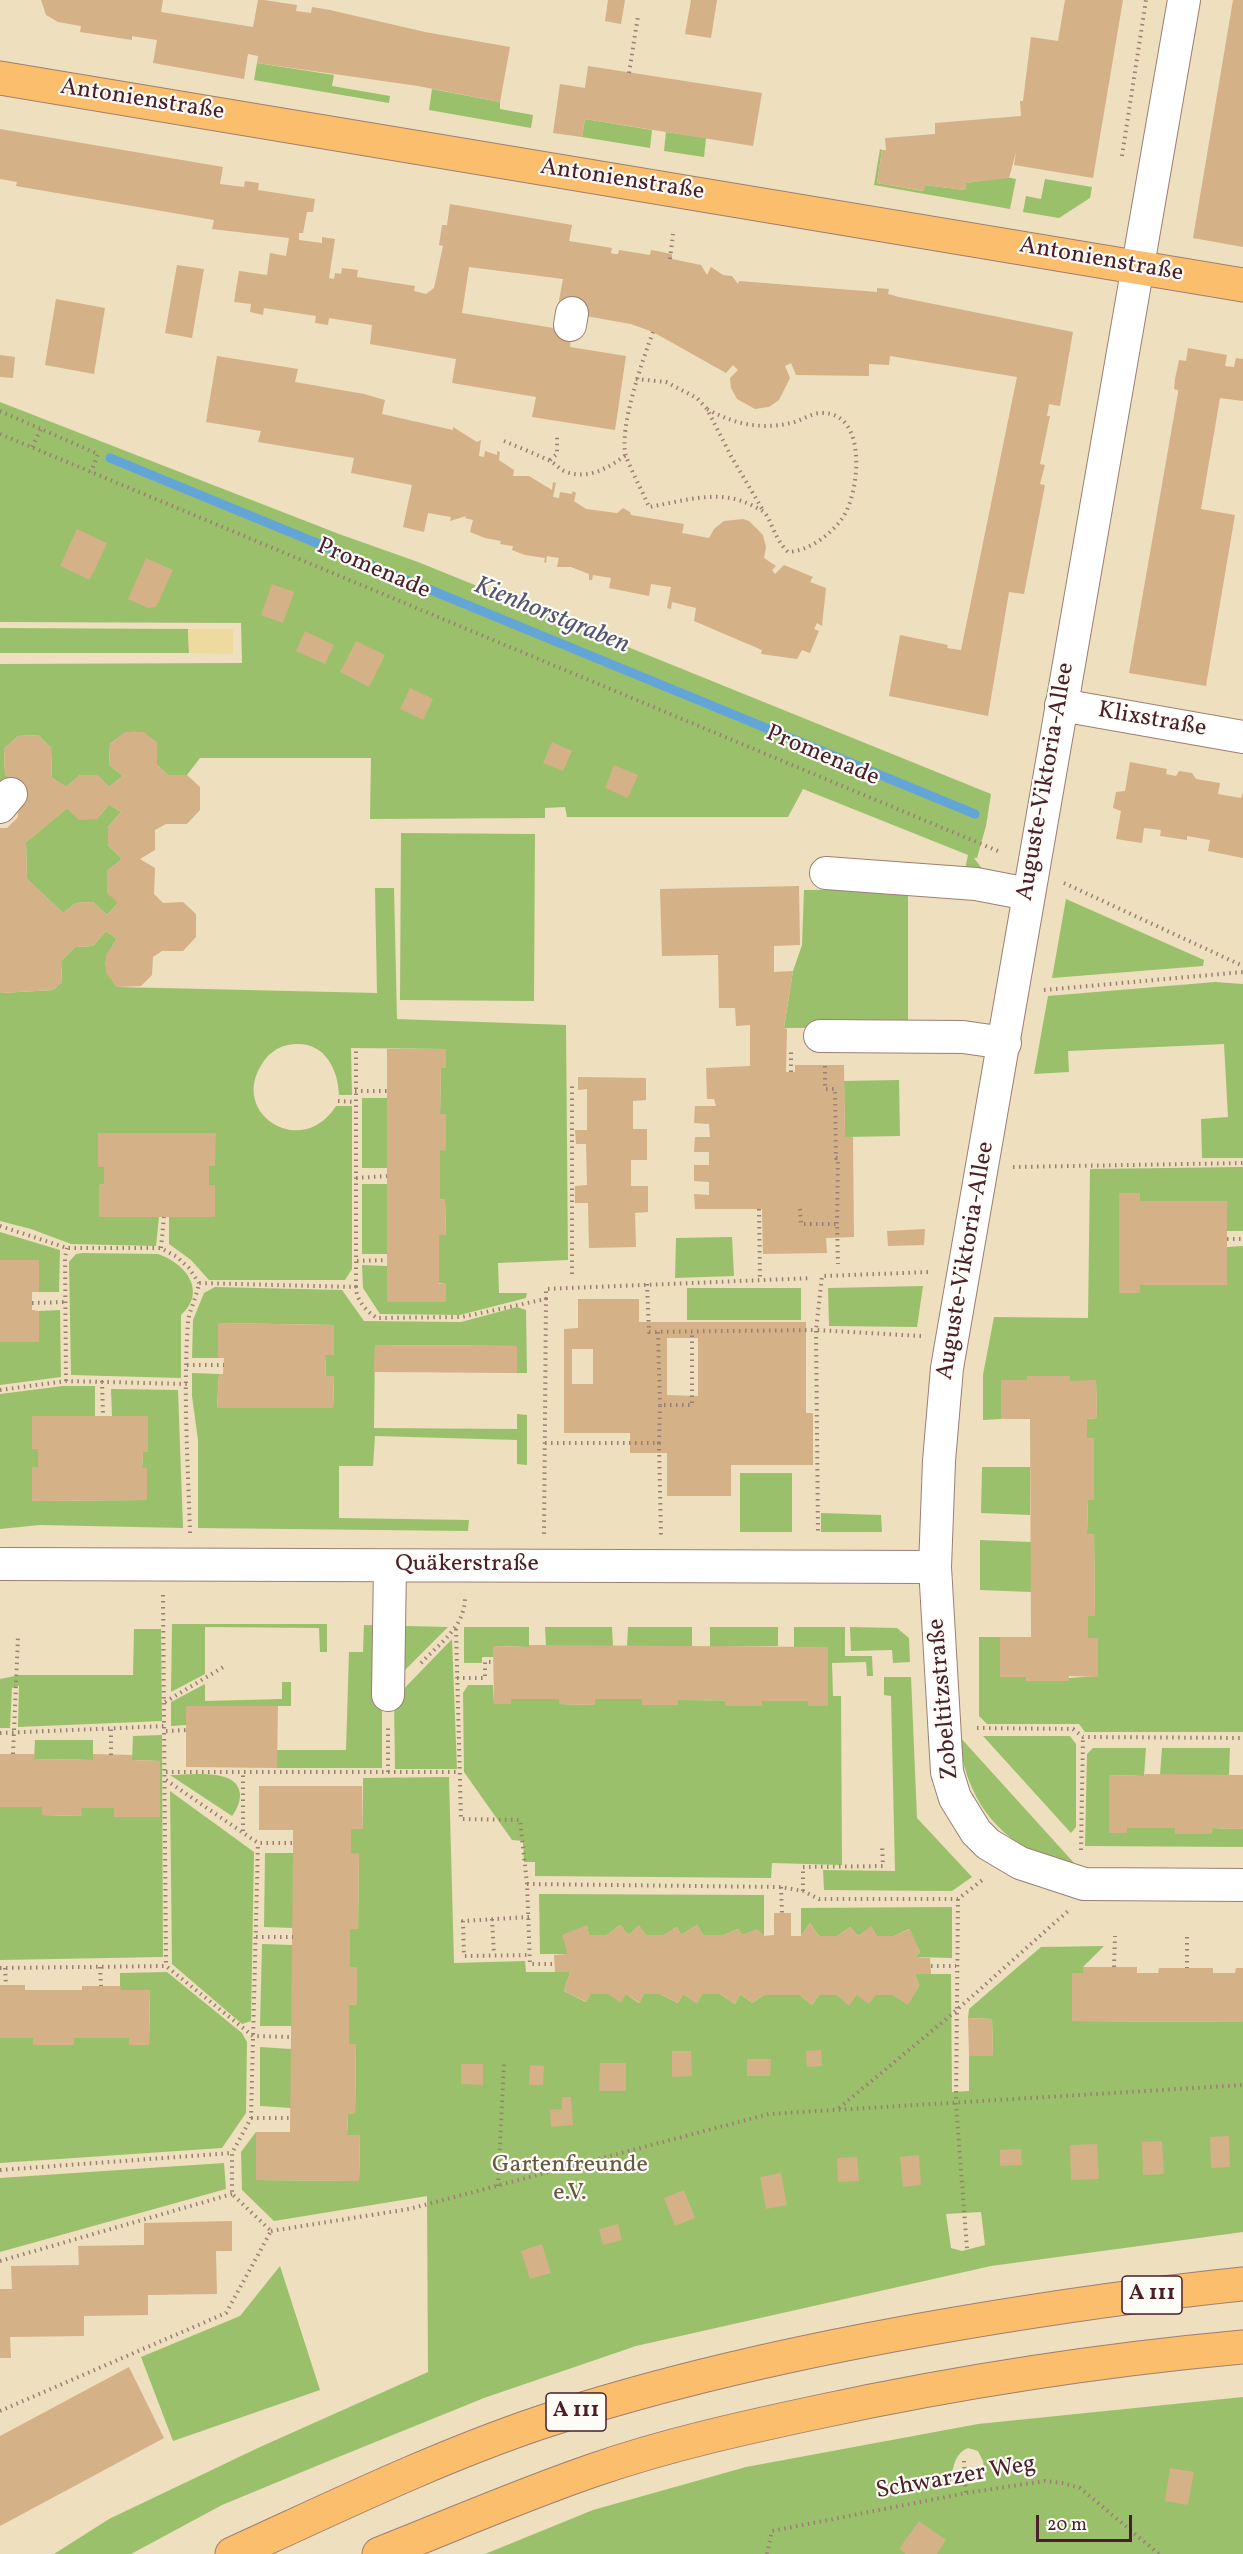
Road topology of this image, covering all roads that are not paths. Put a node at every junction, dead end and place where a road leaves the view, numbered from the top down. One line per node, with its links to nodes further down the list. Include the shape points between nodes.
1 (1185, 0): 3 (street, Auguste-Viktoria-Allee)
2 (0, 78): 3 (main road, Antonienstraße)
3 (1138, 267): 4 (main road, Antonienstraße); 5 (street, Auguste-Viktoria-Allee)
4 (1243, 285)
5 (1061, 705): 6 (street, Klixstraße); 8 (street, Auguste-Viktoria-Allee)
6 (1243, 737)
7 (826, 873): 8 (street, via 976,884)
8 (1028, 894): 9 (street, Auguste-Viktoria-Allee)
9 (1005, 1042): 10 (street, via 963,1037); 13 (street, Auguste-Viktoria-Allee, via 947,1368)
10 (822, 1050)
11 (0, 1564): 12 (street, Quäkerstraße)
12 (390, 1566): 13 (street, Quäkerstraße); 14 (street)
13 (935, 1567): 15 (street, Zobeltitzstraße, via 947,1772 955,1798 976,1832 1004,1855 1091,1885)
14 (388, 1695)
15 (1243, 1885)
16 (1243, 2284): 18 (main road, A 111, via 1063,2306 814,2349 645,2391 444,2458)
17 (1243, 2347): 19 (main road, A 111, via 1127,2358 1000,2378 767,2423 595,2470)
18 (232, 2554)
19 (379, 2554)

